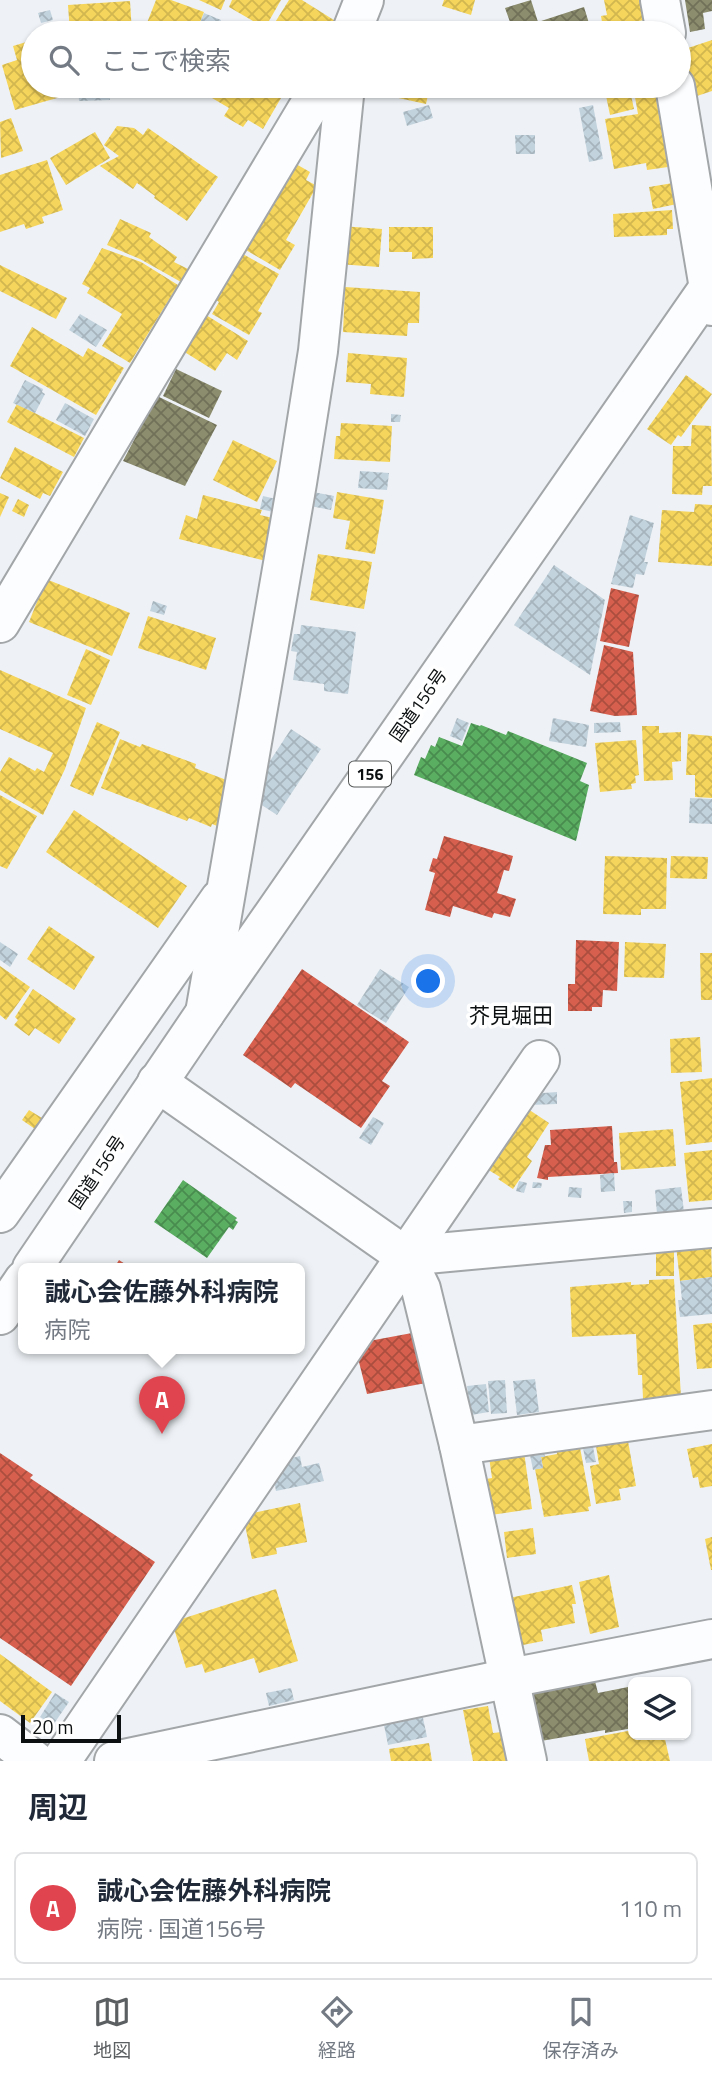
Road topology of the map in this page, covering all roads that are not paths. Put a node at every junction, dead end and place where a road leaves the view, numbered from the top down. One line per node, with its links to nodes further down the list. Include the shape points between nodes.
1 (364, 0): 3 (main road)
2 (660, 0): 4 (main road)
3 (356, 21)
4 (664, 21)
5 (314, 98): 9 (main road)
6 (344, 98): 10 (main road, via 318,351)
7 (677, 98): 8 (main road)
8 (711, 292): 11 (main road, 国道156号 / 156)
9 (0, 622)
10 (226, 891): 11 (main road); 14 (main road)
11 (205, 1013): 13 (main road, 国道156号 / 156)
12 (540, 1060): 16 (main road)
13 (158, 1082): 16 (main road); 17 (main road, 国道156号 / 156)
14 (0, 1213)
15 (712, 1228): 16 (main road)
16 (405, 1256): 21 (main road, via 421,1289); 26 (main road)
17 (35, 1263)
18 (18, 1289): 19 (main road)
19 (0, 1315)
20 (712, 1410): 21 (main road)
21 (459, 1445): 23 (main road)
22 (712, 1639): 23 (main road)
23 (510, 1678): 27 (main road); 28 (main road)
24 (0, 1734): 25 (main road)
25 (35, 1761)
26 (61, 1761)
27 (114, 1761)
28 (527, 1761)

